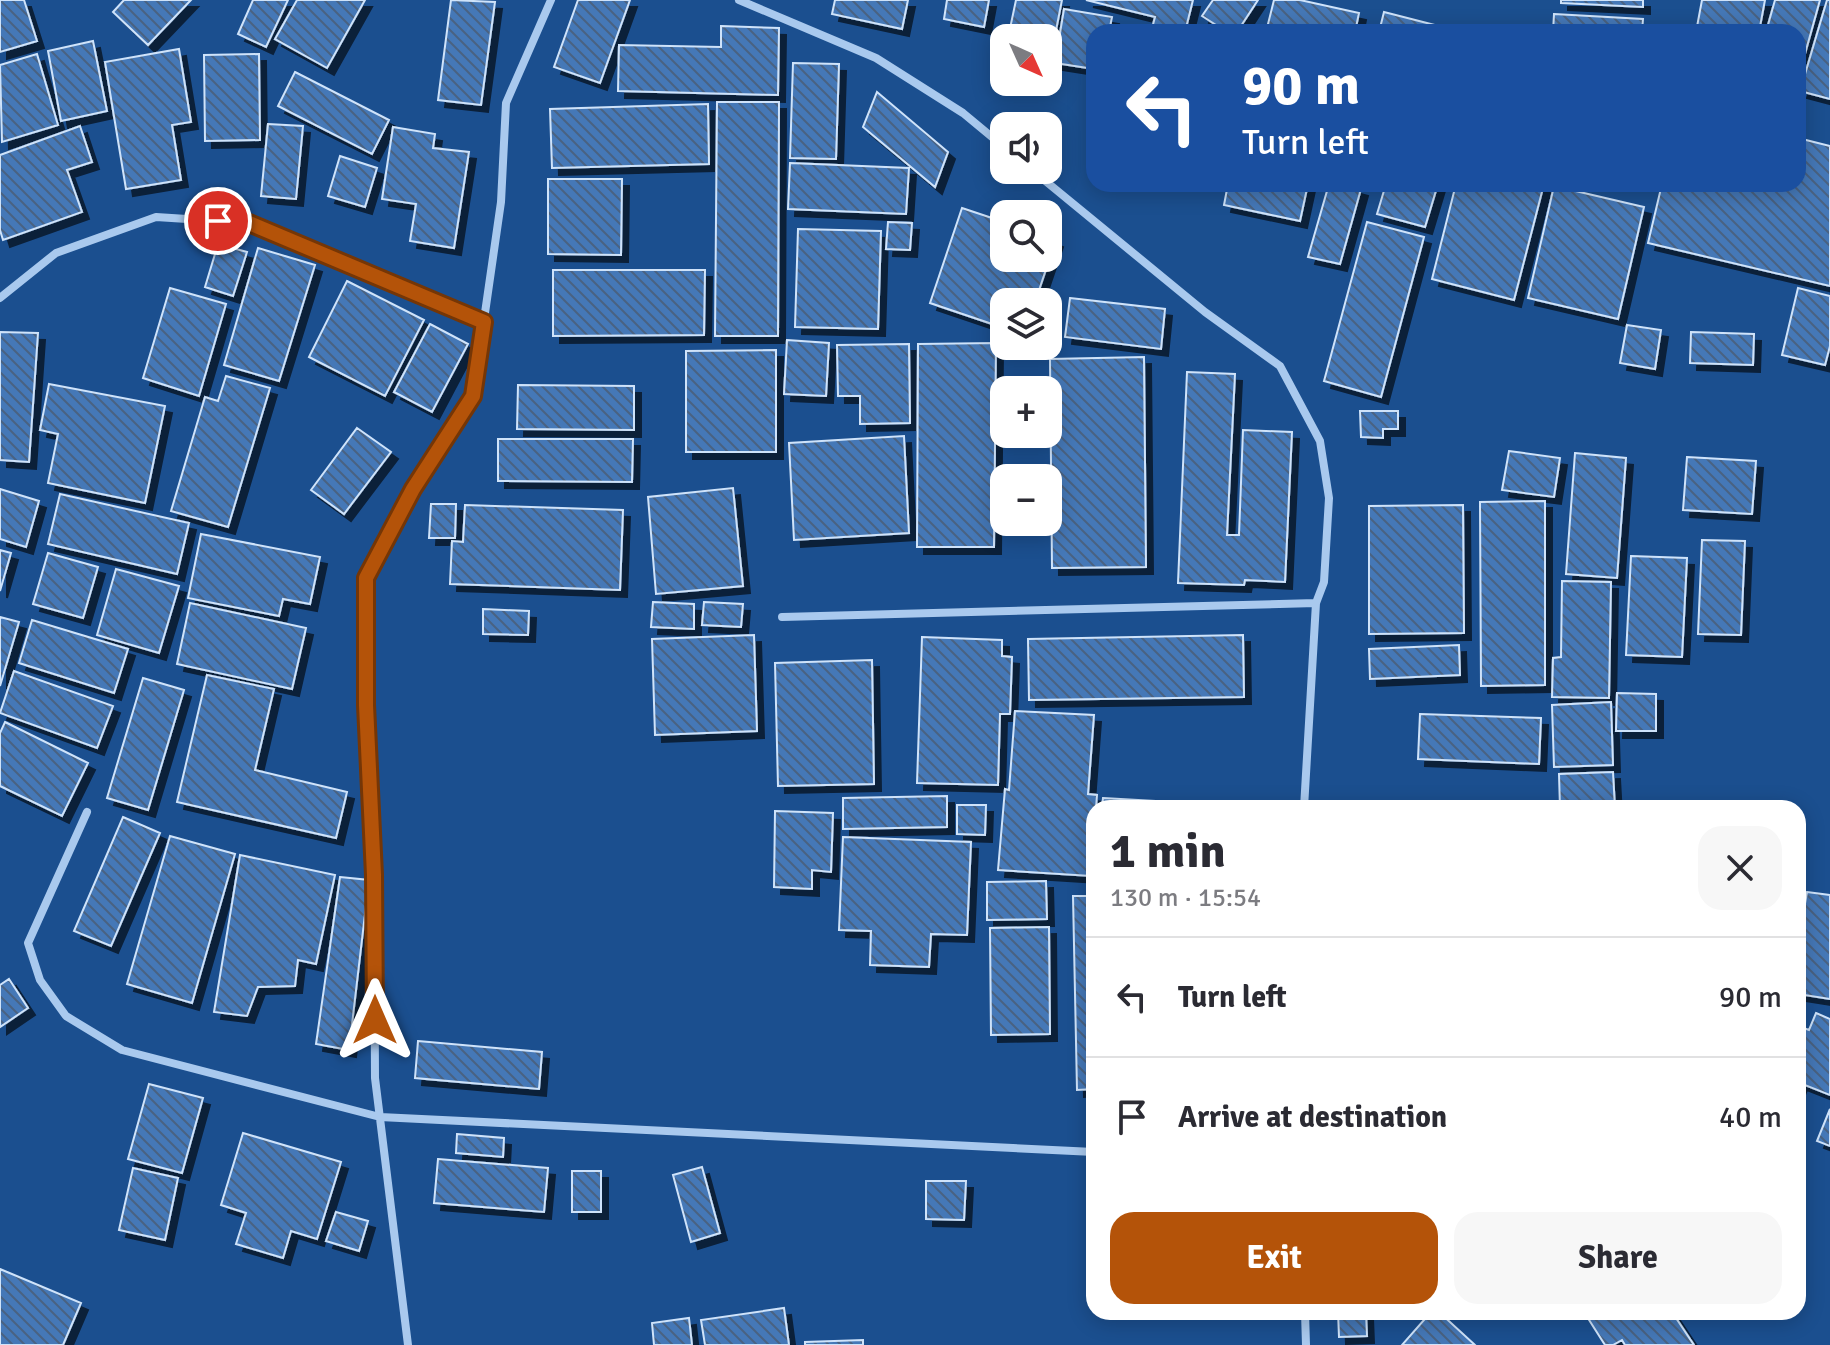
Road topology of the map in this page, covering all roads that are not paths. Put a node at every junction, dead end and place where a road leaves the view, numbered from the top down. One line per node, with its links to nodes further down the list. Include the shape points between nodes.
1 (542, 0): 4 (street)
2 (551, 0): 4 (street)
3 (739, 0): 5 (street, via 876,58)
4 (544, 10): 8 (street, via 506,103 501,202)
5 (990, 135)
6 (1049, 184): 9 (street, via 1205,312 1280,366 1320,441 1329,498 1324,582)
7 (0, 298): 8 (street, via 56,253 156,217 249,223)
8 (484, 322): 13 (street, via 473,396 413,489 366,578)
9 (1316, 603): 10 (street); 11 (street)
10 (782, 617)
11 (1304, 800)
12 (87, 812): 13 (street, via 28,943 40,980 66,1016 122,1050)
13 (380, 1117): 14 (street); 16 (street)
14 (1086, 1152)
15 (1305, 1320): 17 (street)
16 (408, 1345)
17 (1306, 1345)

